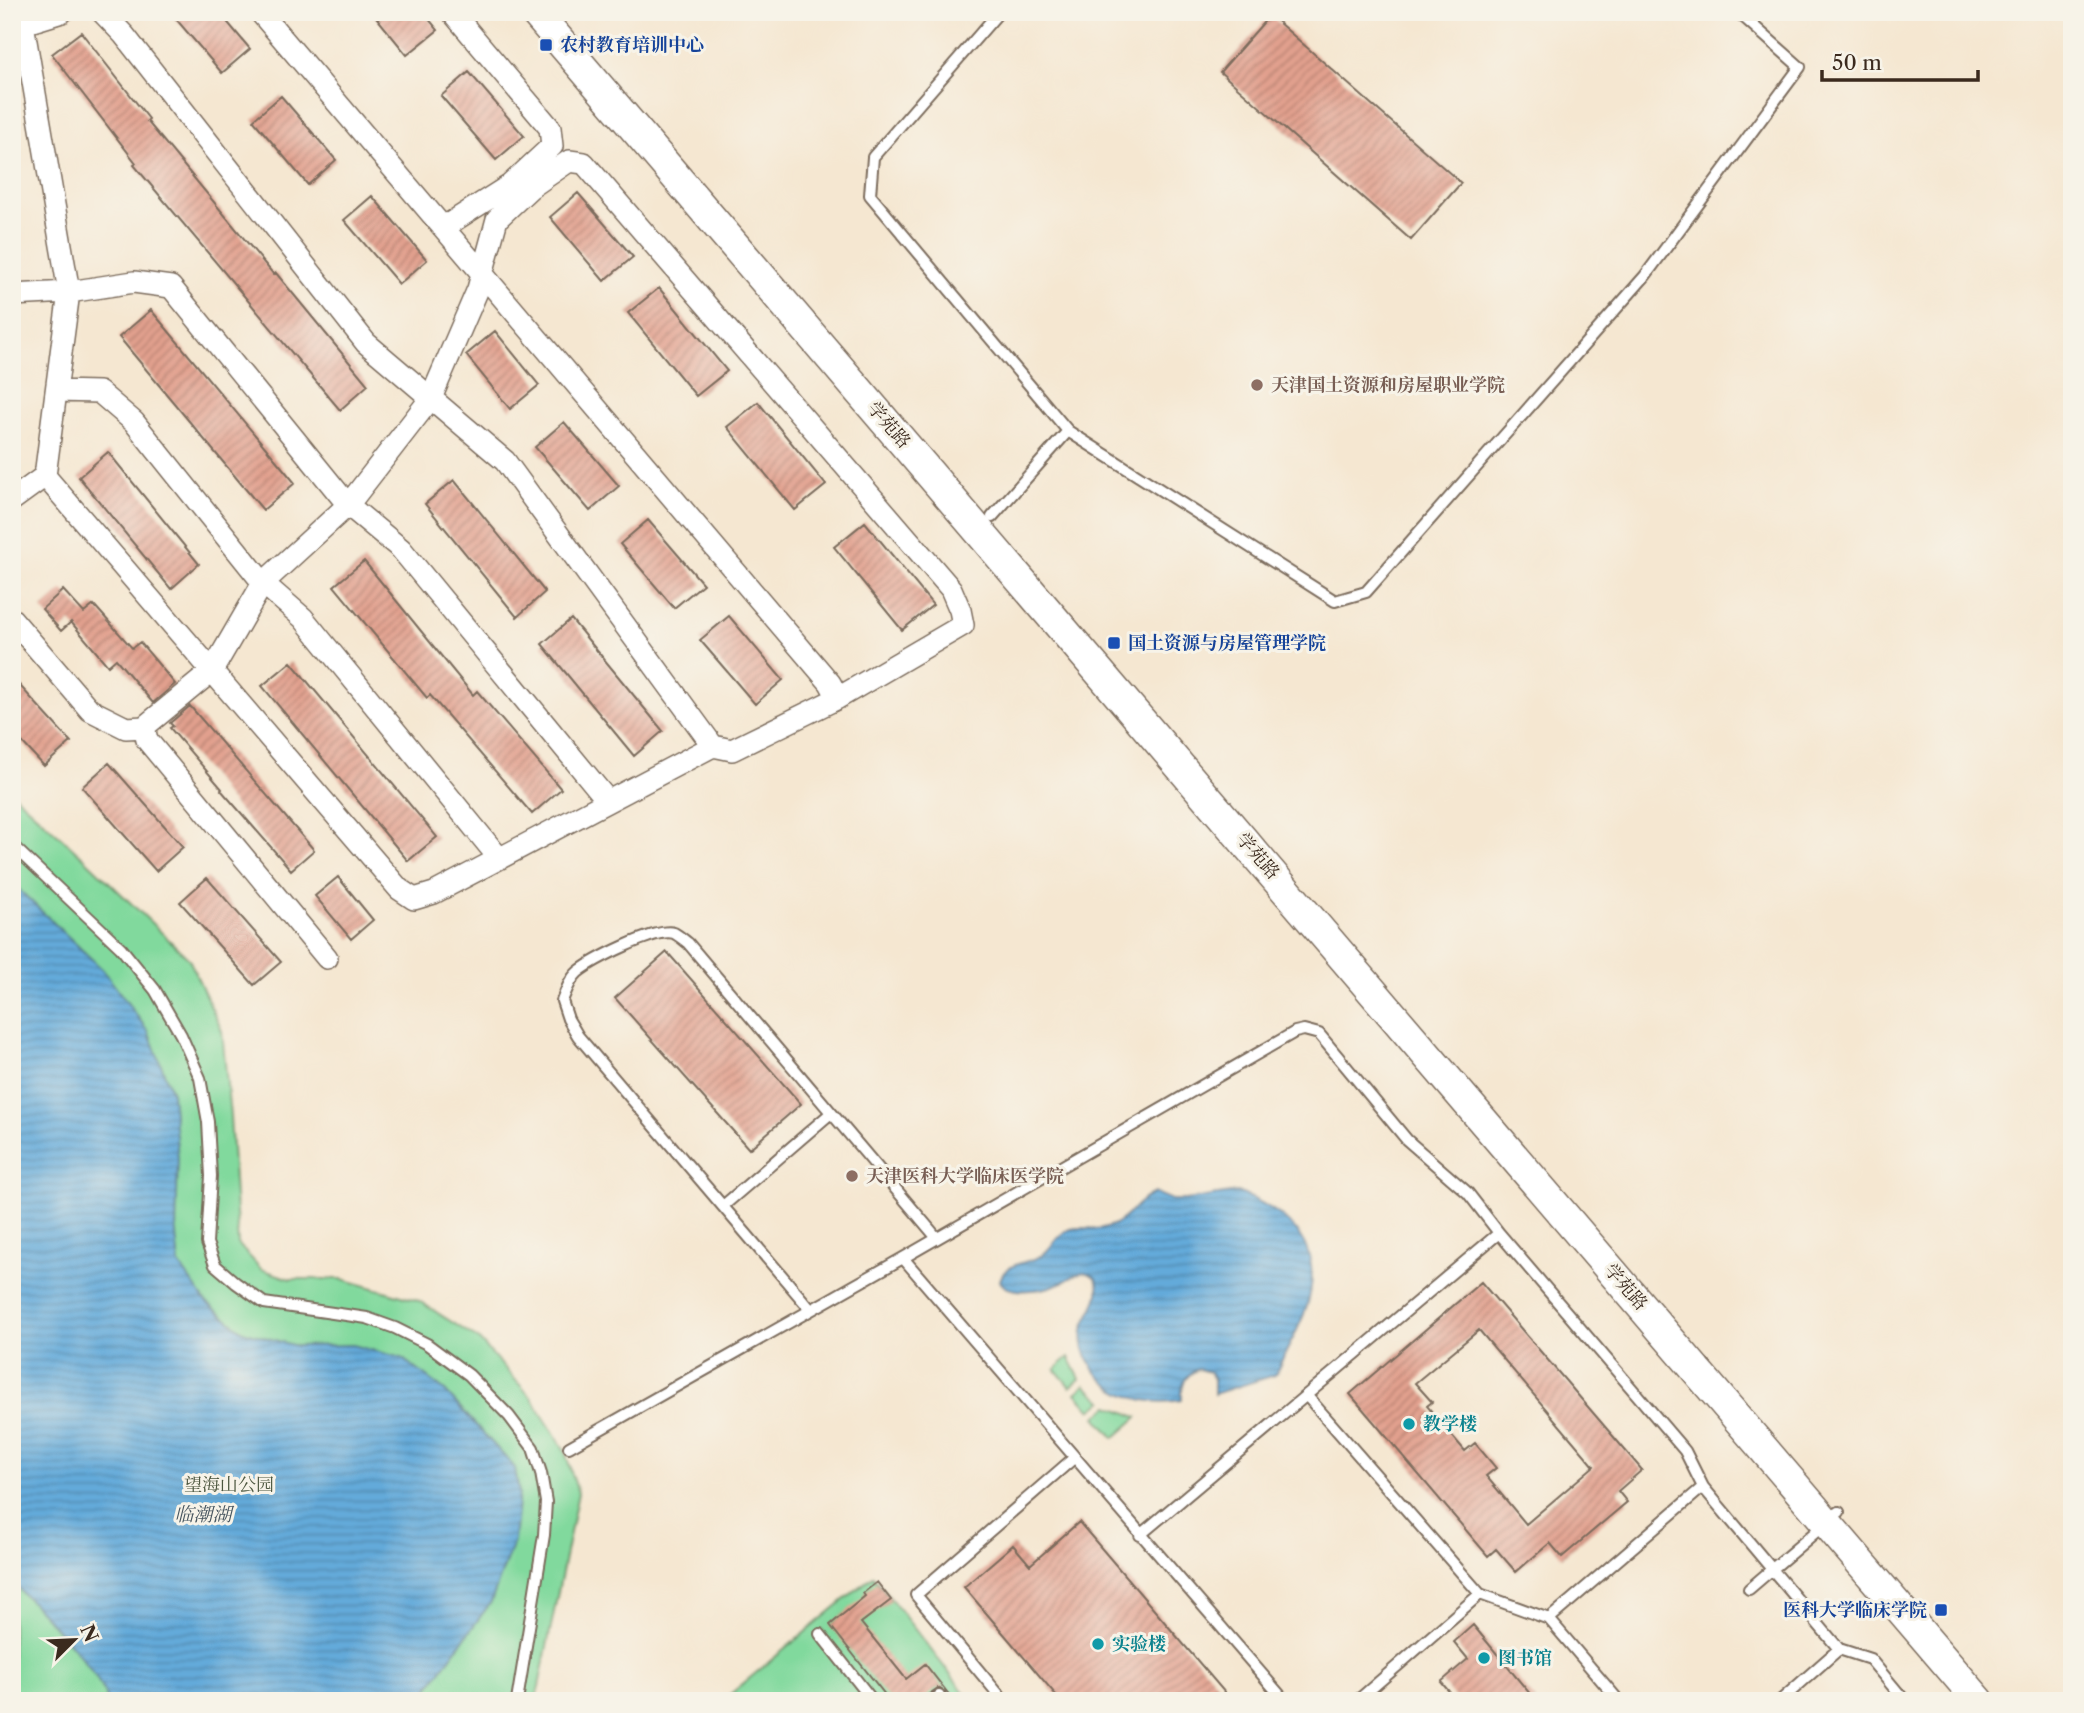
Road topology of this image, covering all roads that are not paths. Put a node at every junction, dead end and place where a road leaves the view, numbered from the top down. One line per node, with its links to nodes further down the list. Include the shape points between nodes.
1 (62, 12): 9 (street)
2 (102, 12): 15 (street, via 366,343)
3 (260, 12): 10 (street)
4 (452, 12): 10 (street, via 550,128 552,146 510,185)
5 (535, 12): 41 (street, 学苑路)
6 (561, 12): 20 (street, 学苑路)
7 (999, 12): 16 (lane, via 873,157 870,195)
8 (1738, 12): 16 (lane, via 1800,67 1645,276 1366,592 1335,601)
9 (22, 18): 12 (street)
10 (444, 227): 11 (street)
11 (483, 272): 15 (street); 24 (street, via 831,683); 24 (street, via 497,219 569,161 584,163 951,589 963,625)
12 (69, 292): 13 (street); 14 (street); 19 (street, via 134,282 171,286)
13 (12, 295)
14 (56, 391): 17 (street); 21 (street, via 99,392 134,422)
15 (431, 398): 19 (street); 26 (street, via 505,461)
16 (1068, 431): 20 (lane)
17 (45, 476): 18 (street); 23 (street)
18 (12, 500)
19 (348, 505): 21 (street); 27 (street, via 401,549)
20 (992, 517): 41 (street, 学苑路, via 1308,886)
21 (263, 583): 23 (street); 29 (street, via 303,618)
22 (12, 619): 25 (street, via 90,710 126,728)
23 (212, 671): 25 (street); 29 (street, via 399,889 414,899)
24 (838, 698): 26 (street, via 732,750)
25 (144, 727): 30 (street, via 147,740)
26 (713, 746): 27 (street)
27 (608, 801): 29 (street)
28 (12, 845): 51 (lane, via 121,948 155,990 181,1035 201,1078 208,1122 207,1243 215,1265 264,1303 367,1318 427,1344 469,1376 533,1448 546,1502 544,1535)
29 (499, 858)
30 (327, 958)
31 (831, 1113): 32 (lane); 32 (lane, via 688,943 673,933 642,937 578,972 562,1001 568,1019); 34 (lane)
32 (723, 1206): 36 (lane)
33 (1499, 1233): 34 (lane, via 1468,1193 1407,1140 1319,1034 1304,1030); 37 (lane); 40 (lane, via 1685,1451)
34 (937, 1238): 35 (lane)
35 (903, 1258): 36 (lane); 39 (lane)
36 (811, 1310): 38 (lane)
37 (1306, 1395): 42 (lane); 47 (lane)
38 (569, 1447)
39 (1075, 1457): 42 (lane); 53 (lane, via 916,1595)
40 (1703, 1487): 43 (lane); 45 (lane)
41 (1833, 1517): 45 (lane); 59 (street, 学苑路); 60 (street, 学苑路)
42 (1140, 1535): 54 (lane)
43 (1624, 1555): 44 (lane); 48 (lane)
44 (1633, 1565)
45 (1772, 1570): 46 (lane); 50 (lane)
46 (1749, 1589)
47 (1480, 1594): 48 (lane); 55 (lane)
48 (1549, 1619): 56 (lane)
49 (820, 1634): 52 (lane)
50 (1839, 1649): 57 (lane); 58 (lane, via 1870,1659)
51 (517, 1701)
52 (873, 1701)
53 (1004, 1701)
54 (1285, 1701)
55 (1357, 1701)
56 (1619, 1701)
57 (1780, 1701)
58 (1905, 1701)
59 (1979, 1701)
60 (1999, 1701)

